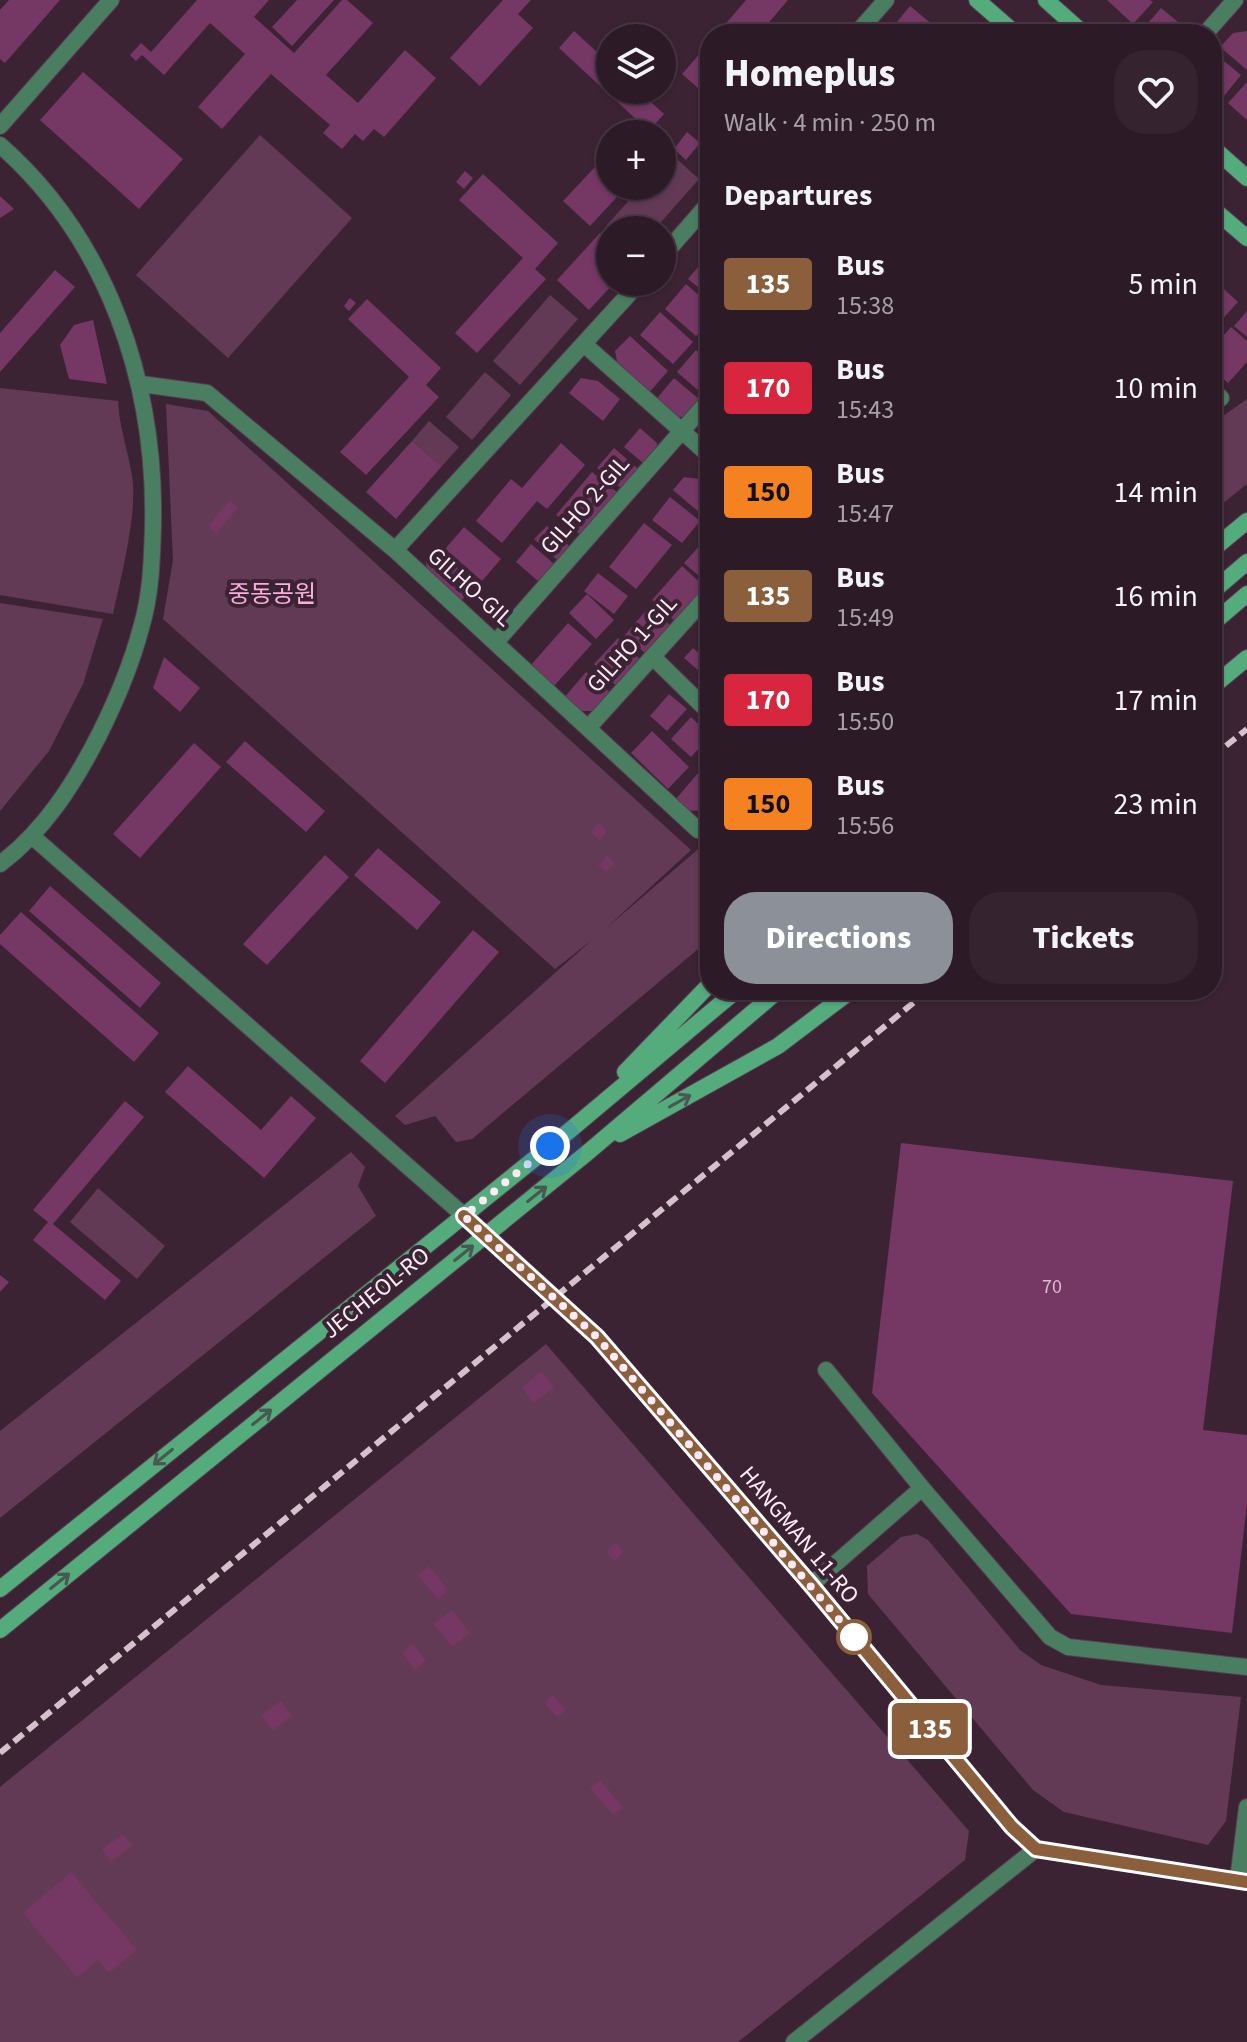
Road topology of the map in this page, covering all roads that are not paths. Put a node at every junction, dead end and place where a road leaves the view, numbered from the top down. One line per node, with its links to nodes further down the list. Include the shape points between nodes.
1 (111, 0): 11 (street)
2 (886, 0): 7 (street)
3 (977, 0): 8 (main road)
4 (1046, 0): 9 (main road)
5 (1237, 0): 6 (street); 10 (street)
6 (1247, 7)
7 (865, 24)
8 (1005, 24)
9 (1073, 24)
10 (1214, 24)
11 (0, 126)
12 (0, 145): 21 (street, via 66,217 126,334)
13 (1222, 156): 14 (main road)
14 (1247, 178)
15 (700, 213): 18 (street)
16 (1222, 217): 17 (main road)
17 (1247, 238)
18 (676, 241)
19 (628, 296): 20 (street, GILHO-GIL)
20 (585, 345): 23 (street); 27 (street, GILHO-GIL)
21 (141, 384): 27 (street, via 207,393); 40 (street, via 154,479 152,570 142,626 120,694 91,750)
22 (700, 410): 23 (street, GILHO 2-GIL)
23 (682, 431): 24 (street); 33 (street, GILHO 2-GIL)
24 (700, 447)
25 (1247, 521): 26 (main road)
26 (1222, 542)
27 (395, 550): 33 (street, GILHO-GIL)
28 (1247, 562): 29 (main road)
29 (1222, 583)
30 (1247, 594): 32 (main road)
31 (700, 604): 34 (street, GILHO 1-GIL)
32 (1222, 615)
33 (496, 642): 38 (street, GILHO-GIL)
34 (653, 657): 37 (street); 38 (street, GILHO 1-GIL)
35 (1247, 658): 36 (main road)
36 (1222, 679)
37 (700, 703)
38 (589, 727): 39 (street, GILHO-GIL)
39 (700, 828)
40 (33, 837): 41 (street); 48 (street, HANGMAN 11-RO)
41 (0, 864)
42 (700, 994): 46 (main road)
43 (725, 1000): 46 (main road, JECHEOL-RO)
44 (767, 1000): 47 (main road, JECHEOL-RO)
45 (839, 1000): 47 (main road, one-way to 45, via 778,1046)
46 (569, 1131): 48 (main road, JECHEOL-RO)
47 (587, 1153): 49 (main road, JECHEOL-RO, one-way to 47)
48 (464, 1216): 49 (street, HANGMAN 11-RO); 53 (main road, JECHEOL-RO, one-way to 53)
49 (486, 1235): 52 (street, HANGMAN 11-RO, via 597,1337); 54 (main road, JECHEOL-RO, one-way to 49)
50 (826, 1370): 51 (street)
51 (922, 1488): 52 (street); 55 (street, via 1050,1637 1068,1647)
52 (811, 1585): 57 (street, HANGMAN 11-RO)
53 (0, 1589)
54 (0, 1630)
55 (1247, 1667)
56 (1247, 1807): 58 (street)
57 (1036, 1849): 58 (street); 59 (street)
58 (1243, 1881)
59 (794, 2042)

